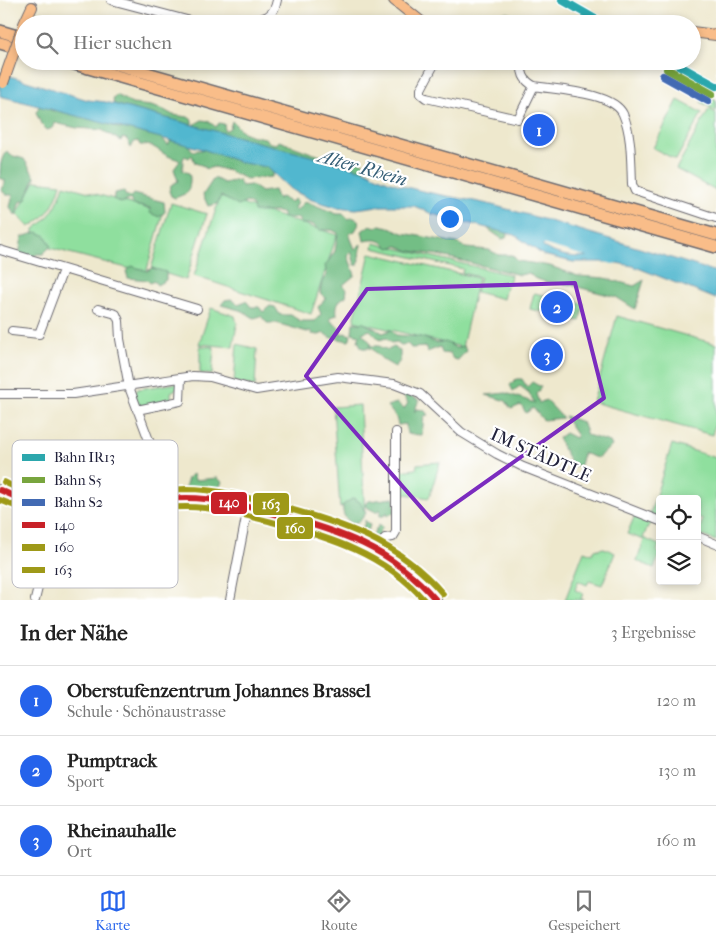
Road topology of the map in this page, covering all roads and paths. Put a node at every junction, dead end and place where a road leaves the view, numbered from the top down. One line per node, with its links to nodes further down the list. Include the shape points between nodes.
1 (111, 0): 6 (street)
2 (277, 0): 7 (street)
3 (394, 0): 8 (main road)
4 (32, 7): 5 (main road)
5 (29, 15)
6 (168, 15)
7 (270, 15)
8 (413, 15)
9 (15, 30): 10 (highway)
10 (0, 31)
11 (701, 33): 12 (main road)
12 (716, 35)
13 (0, 43): 14 (highway)
14 (15, 47)
15 (15, 50): 20 (main road, bridge)
16 (96, 70): 24 (highway)
17 (137, 70): 23 (highway)
18 (432, 70): 21 (street, via 421,94 426,98 518,119)
19 (522, 70): 21 (street, via 526,82)
20 (1, 86)
21 (534, 86): 22 (street, via 603,98 616,105 626,125 635,191)
22 (716, 218)
23 (716, 235)
24 (716, 247)
25 (0, 250): 26 (street)
26 (63, 270): 28 (street); 29 (street, via 39,334)
27 (98, 309): 31 (street, via 116,314 119,321)
28 (197, 309)
29 (12, 331)
30 (181, 378): 31 (street, IM STÄDTLE); 33 (street, via 180,401); 40 (street, IM STÄDTLE, via 210,377 256,390 338,377 394,384 420,394 461,432 497,454)
31 (129, 387): 32 (street, IM STÄDTLE, via 73,394); 33 (street)
32 (0, 394)
33 (137, 410): 35 (street)
34 (396, 432): 43 (street, via 396,532 385,538)
35 (149, 440)
36 (0, 490): 37 (main road)
37 (12, 495)
38 (178, 499): 39 (main road, via 208,499)
39 (248, 507): 43 (main road, via 330,529); 44 (street)
40 (656, 519)
41 (701, 538): 42 (street)
42 (716, 544)
43 (377, 550): 45 (main road, via 416,578)
44 (230, 600)
45 (436, 600)

